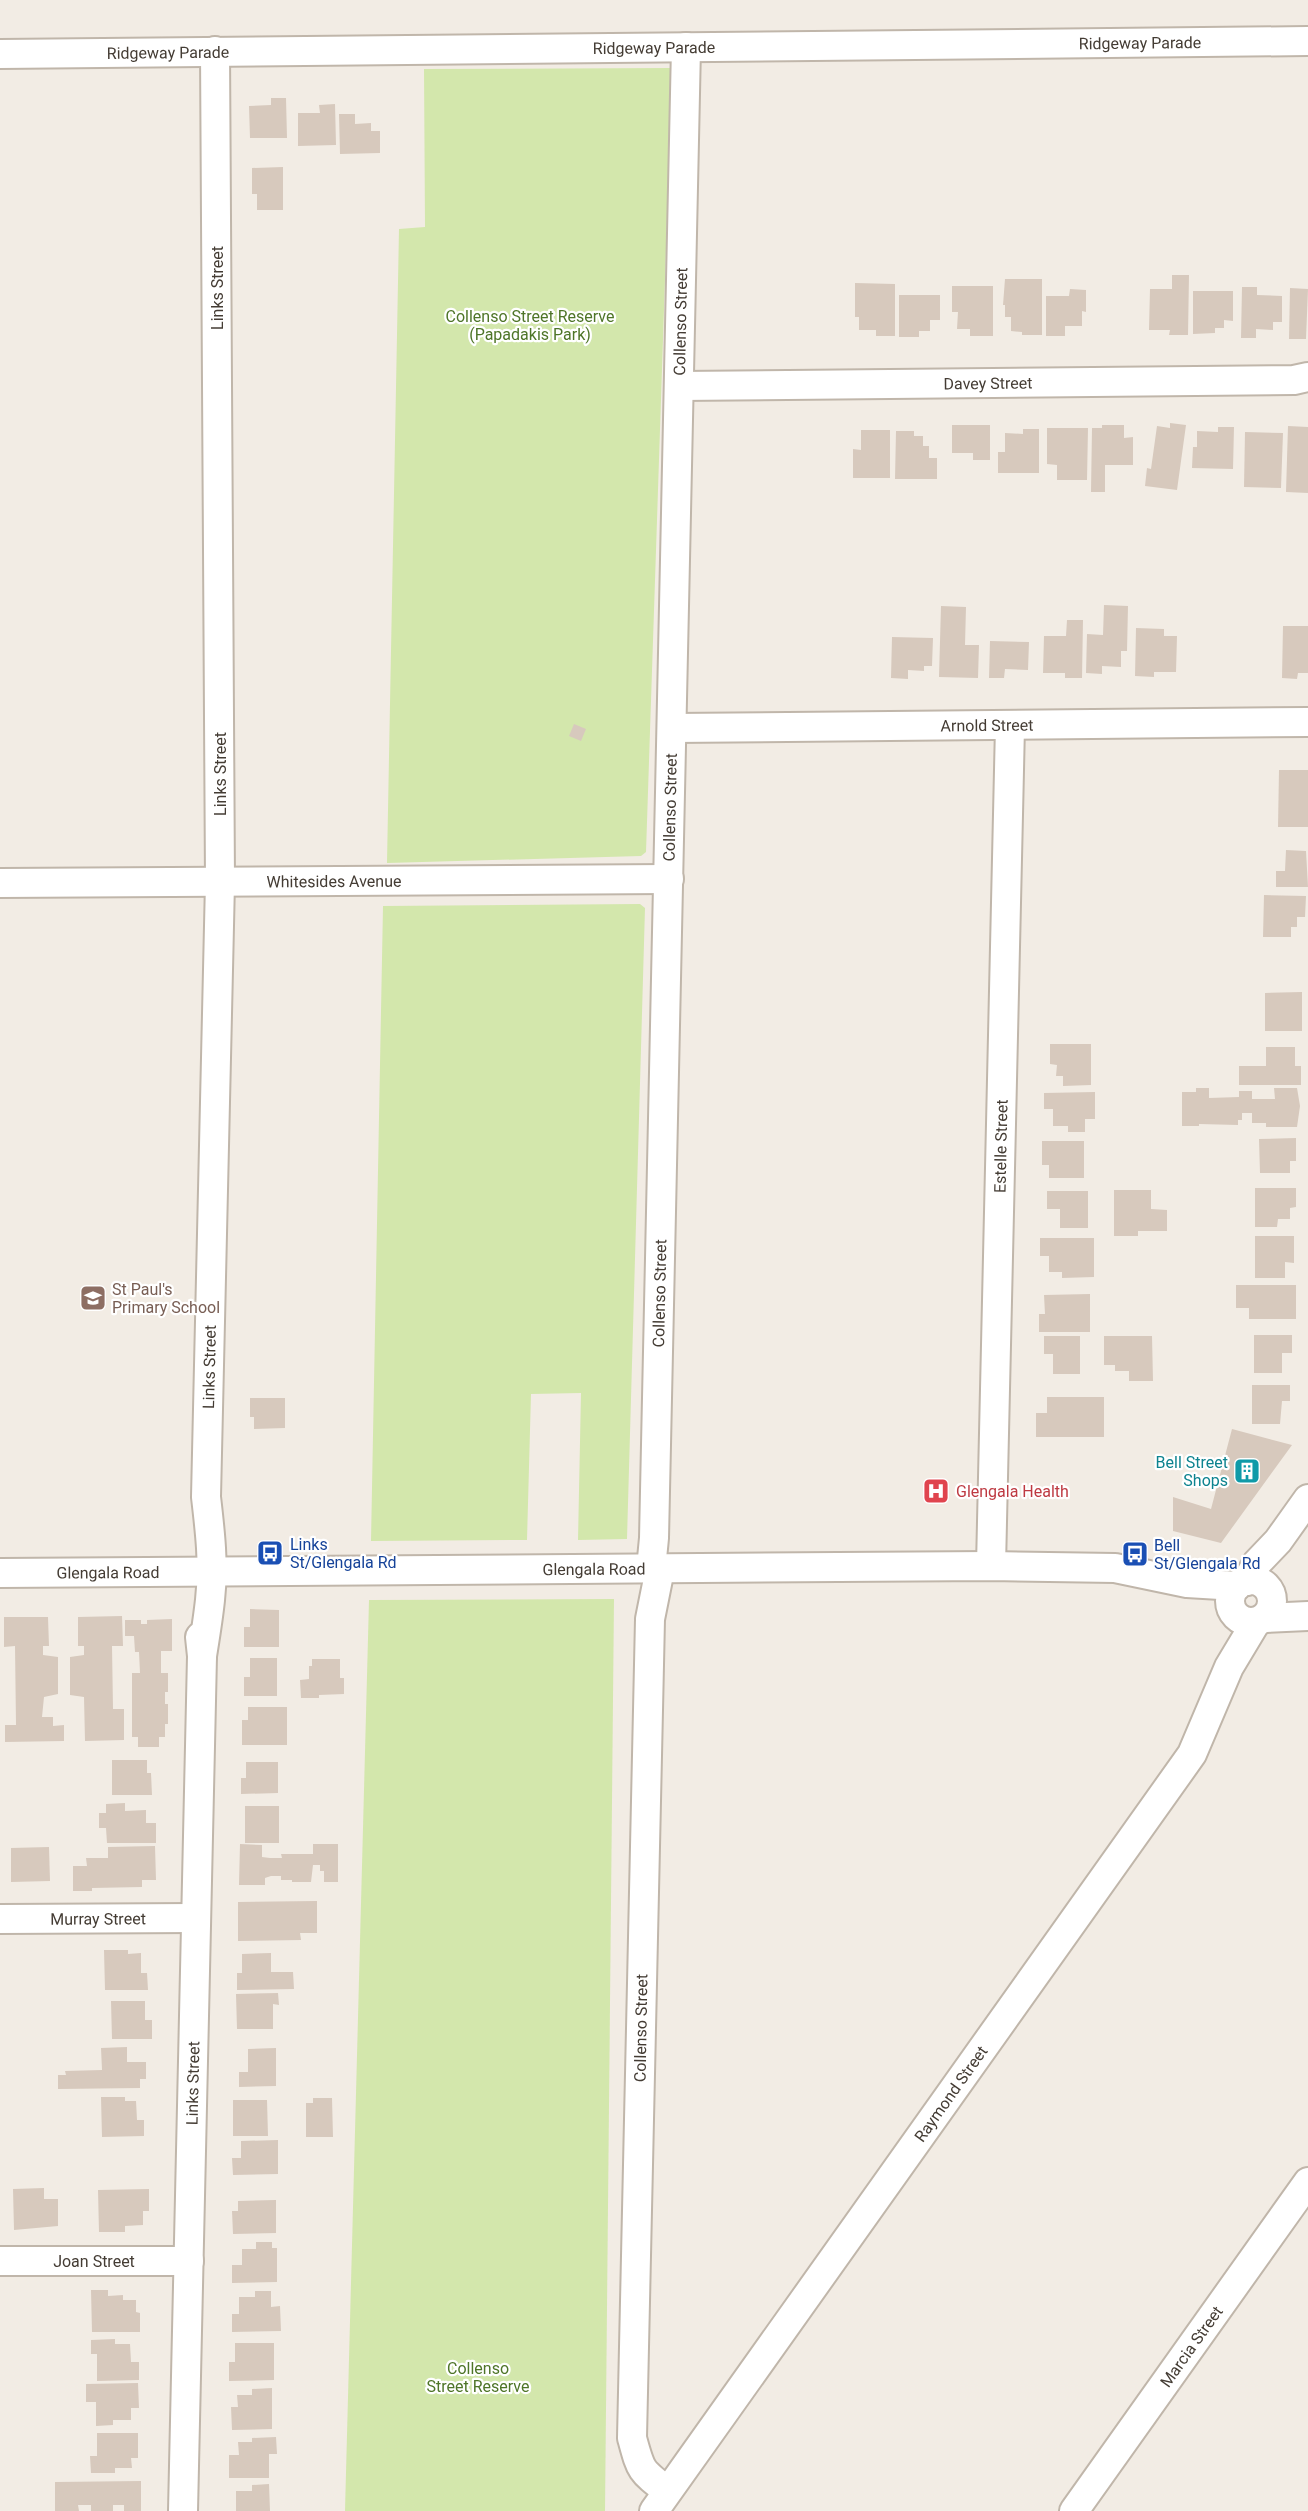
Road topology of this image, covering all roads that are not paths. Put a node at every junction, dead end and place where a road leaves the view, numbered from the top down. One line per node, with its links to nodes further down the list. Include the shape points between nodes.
1 (1308, 41): 2 (street, Ridgeway Parade)
2 (686, 47): 3 (street, Ridgeway Parade); 6 (street, Collenso Street)
3 (215, 51): 4 (street, Ridgeway Parade); 11 (street, Links Street)
4 (0, 54)
5 (1303, 379): 6 (street, Davey Street)
6 (680, 386): 9 (street, Collenso Street)
7 (1306, 721): 8 (street, Arnold Street)
8 (1010, 726): 9 (street, Arnold Street); 14 (street, Estelle Street)
9 (673, 728): 10 (street, Collenso Street)
10 (669, 879): 11 (street, Whitesides Avenue); 15 (street, Collenso Street)
11 (220, 882): 12 (street, Whitesides Avenue); 16 (street, Links Street)
12 (0, 883)
13 (1308, 1499): 18 (street, via 1257,1563)
14 (991, 1566): 15 (street, Glengala Road); 18 (street, Glengala Road, via 1115,1568 1187,1582)
15 (651, 1569): 16 (street, Glengala Road); 26 (street, Collenso Street, via 632,2438 626,2455 627,2472 639,2488)
16 (204, 1572): 17 (street, Glengala Road); 21 (street, Links Street, via 211,1598 202,1656)
17 (0, 1573)
18 (1251, 1601): 19 (street, Glengala Road); 20 (street, Glengala Road); 26 (street, Raymond Street, via 1192,1754)
19 (1308, 1609)
20 (1308, 1616)
21 (196, 1918): 22 (street, Murray Street); 25 (street, Links Street)
22 (0, 1919)
23 (1308, 2182): 28 (street, Marcia Street)
24 (0, 2261): 25 (street, Joan Street)
25 (189, 2261): 27 (street, Links Street)
26 (660, 2501)
27 (183, 2511)
28 (1074, 2511)

